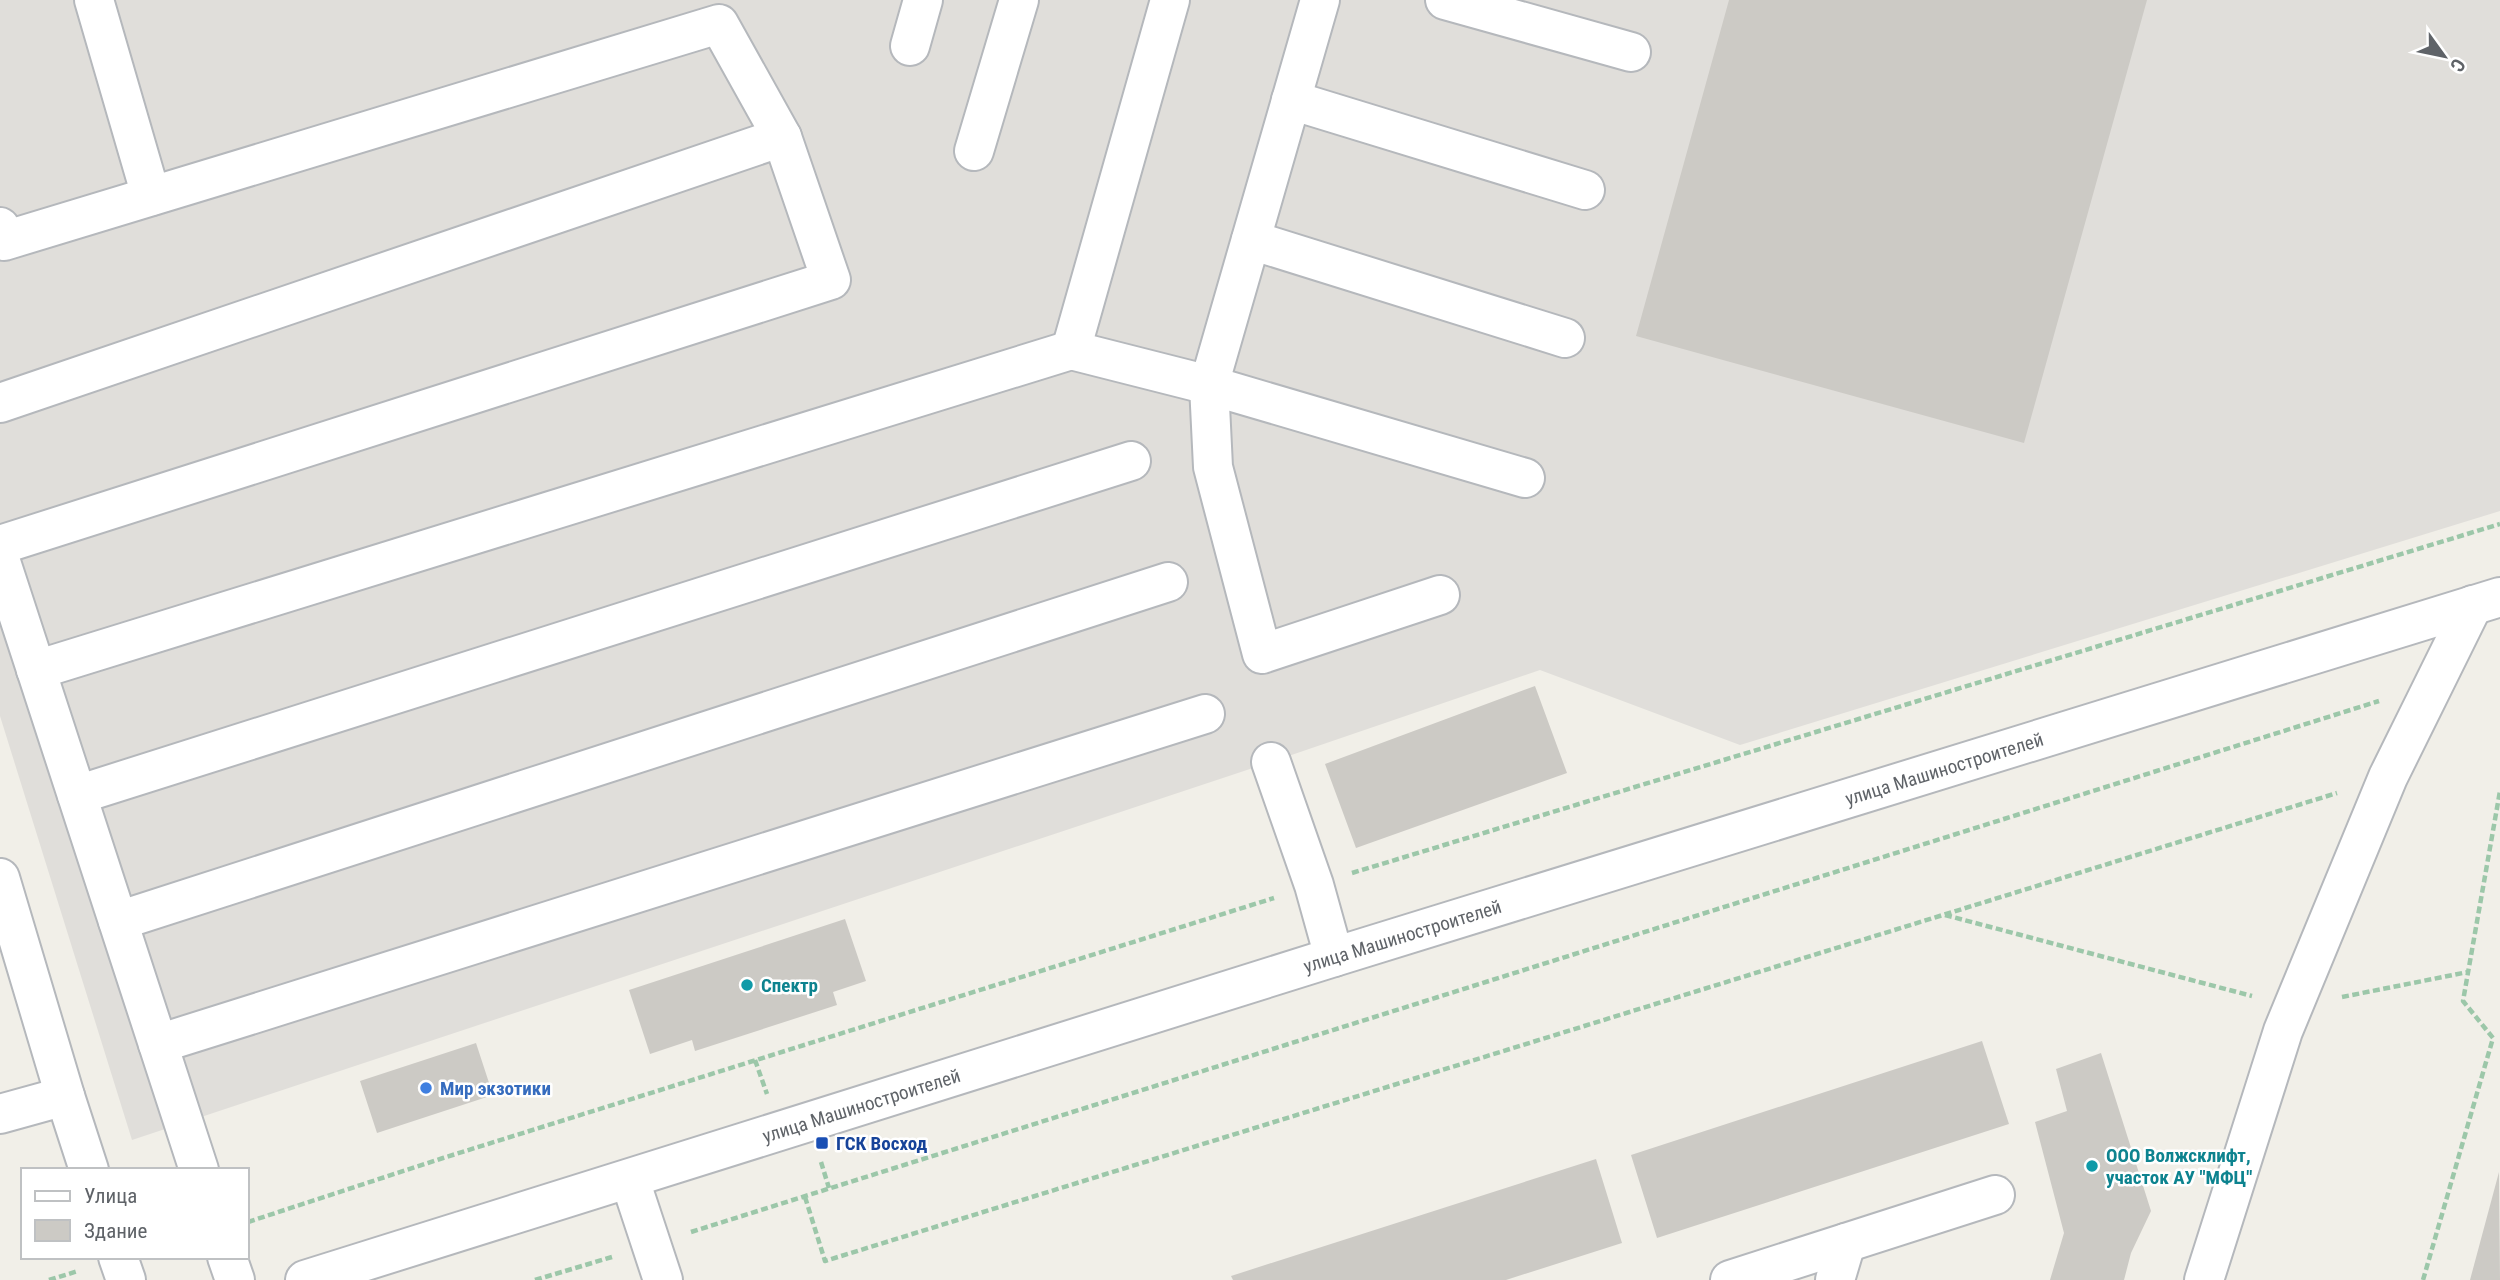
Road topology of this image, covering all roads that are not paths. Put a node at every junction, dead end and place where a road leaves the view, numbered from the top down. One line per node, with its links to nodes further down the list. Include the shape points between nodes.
1 (94, 0): 13 (street)
2 (923, 0): 7 (street)
3 (1019, 0): 11 (street)
4 (1171, 0): 17 (street)
5 (1320, 0): 9 (street)
6 (1445, 0): 8 (street)
7 (910, 47)
8 (1631, 52)
9 (1291, 100): 12 (street); 15 (street)
10 (782, 137): 13 (street, via 719,24); 19 (street); 22 (street, via 831,280)
11 (974, 151)
12 (1585, 190)
13 (151, 196): 14 (street, via 4,241)
14 (0, 227)
15 (1251, 240): 16 (street); 18 (street)
16 (1564, 338)
17 (1071, 349): 18 (street); 27 (street)
18 (1209, 385): 21 (street); 25 (street, via 1213,467 1262,654)
19 (0, 402)
20 (1131, 461): 30 (street)
21 (1525, 478)
22 (0, 545)
23 (0, 559): 27 (street)
24 (1168, 582): 32 (street)
25 (1440, 595)
26 (2486, 601): 33 (street, улица Машиностроителей); 50 (street, via 2436,683 2388,777 2283,1031)
27 (36, 670): 30 (street)
28 (1205, 714): 34 (street)
29 (1271, 762): 33 (street)
30 (77, 795): 32 (street)
31 (0, 878): 35 (street)
32 (118, 921): 34 (street)
33 (1334, 957): 39 (street, улица Машиностроителей)
34 (158, 1044): 38 (street)
35 (65, 1097): 36 (street); 37 (street)
36 (0, 1114)
37 (88, 1168)
38 (198, 1168)
39 (630, 1180): 44 (street); 47 (street, улица Машиностроителей)
40 (1995, 1195): 41 (street)
41 (1846, 1243): 48 (street); 49 (street)
42 (119, 1259): 45 (street)
43 (228, 1259): 46 (street)
44 (657, 1262)
45 (126, 1280)
46 (235, 1280)
47 (305, 1280)
48 (1730, 1280)
49 (1835, 1280)
50 (2204, 1280)

